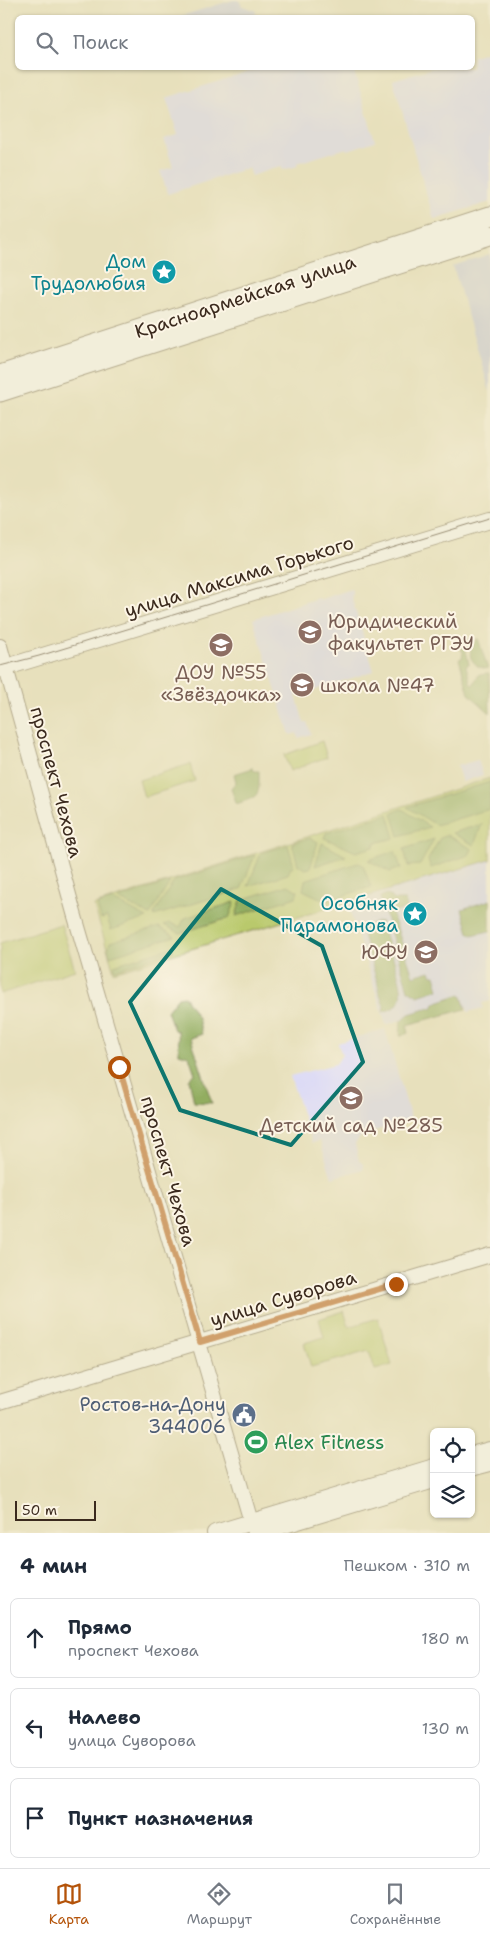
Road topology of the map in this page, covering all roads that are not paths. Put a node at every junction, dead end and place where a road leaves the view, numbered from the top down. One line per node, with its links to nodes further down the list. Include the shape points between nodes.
1 (490, 216): 3 (main road, Красноармейская улица)
2 (490, 235): 4 (main road, Красноармейская улица)
3 (0, 375)
4 (0, 392)
5 (490, 520): 7 (main road, улица Максима Горького)
6 (0, 646): 7 (street, проспект Чехова)
7 (3, 668): 9 (street, проспект Чехова)
8 (490, 1255): 9 (street, улица Суворова)
9 (200, 1342): 10 (street, улица Суворова); 17 (street, проспект Чехова)
10 (0, 1402)
11 (490, 1450): 12 (main road)
12 (475, 1454)
13 (490, 1463): 14 (main road)
14 (475, 1467)
15 (430, 1468): 17 (main road)
16 (430, 1481): 17 (main road)
17 (255, 1529): 18 (main road)
18 (215, 1533)

